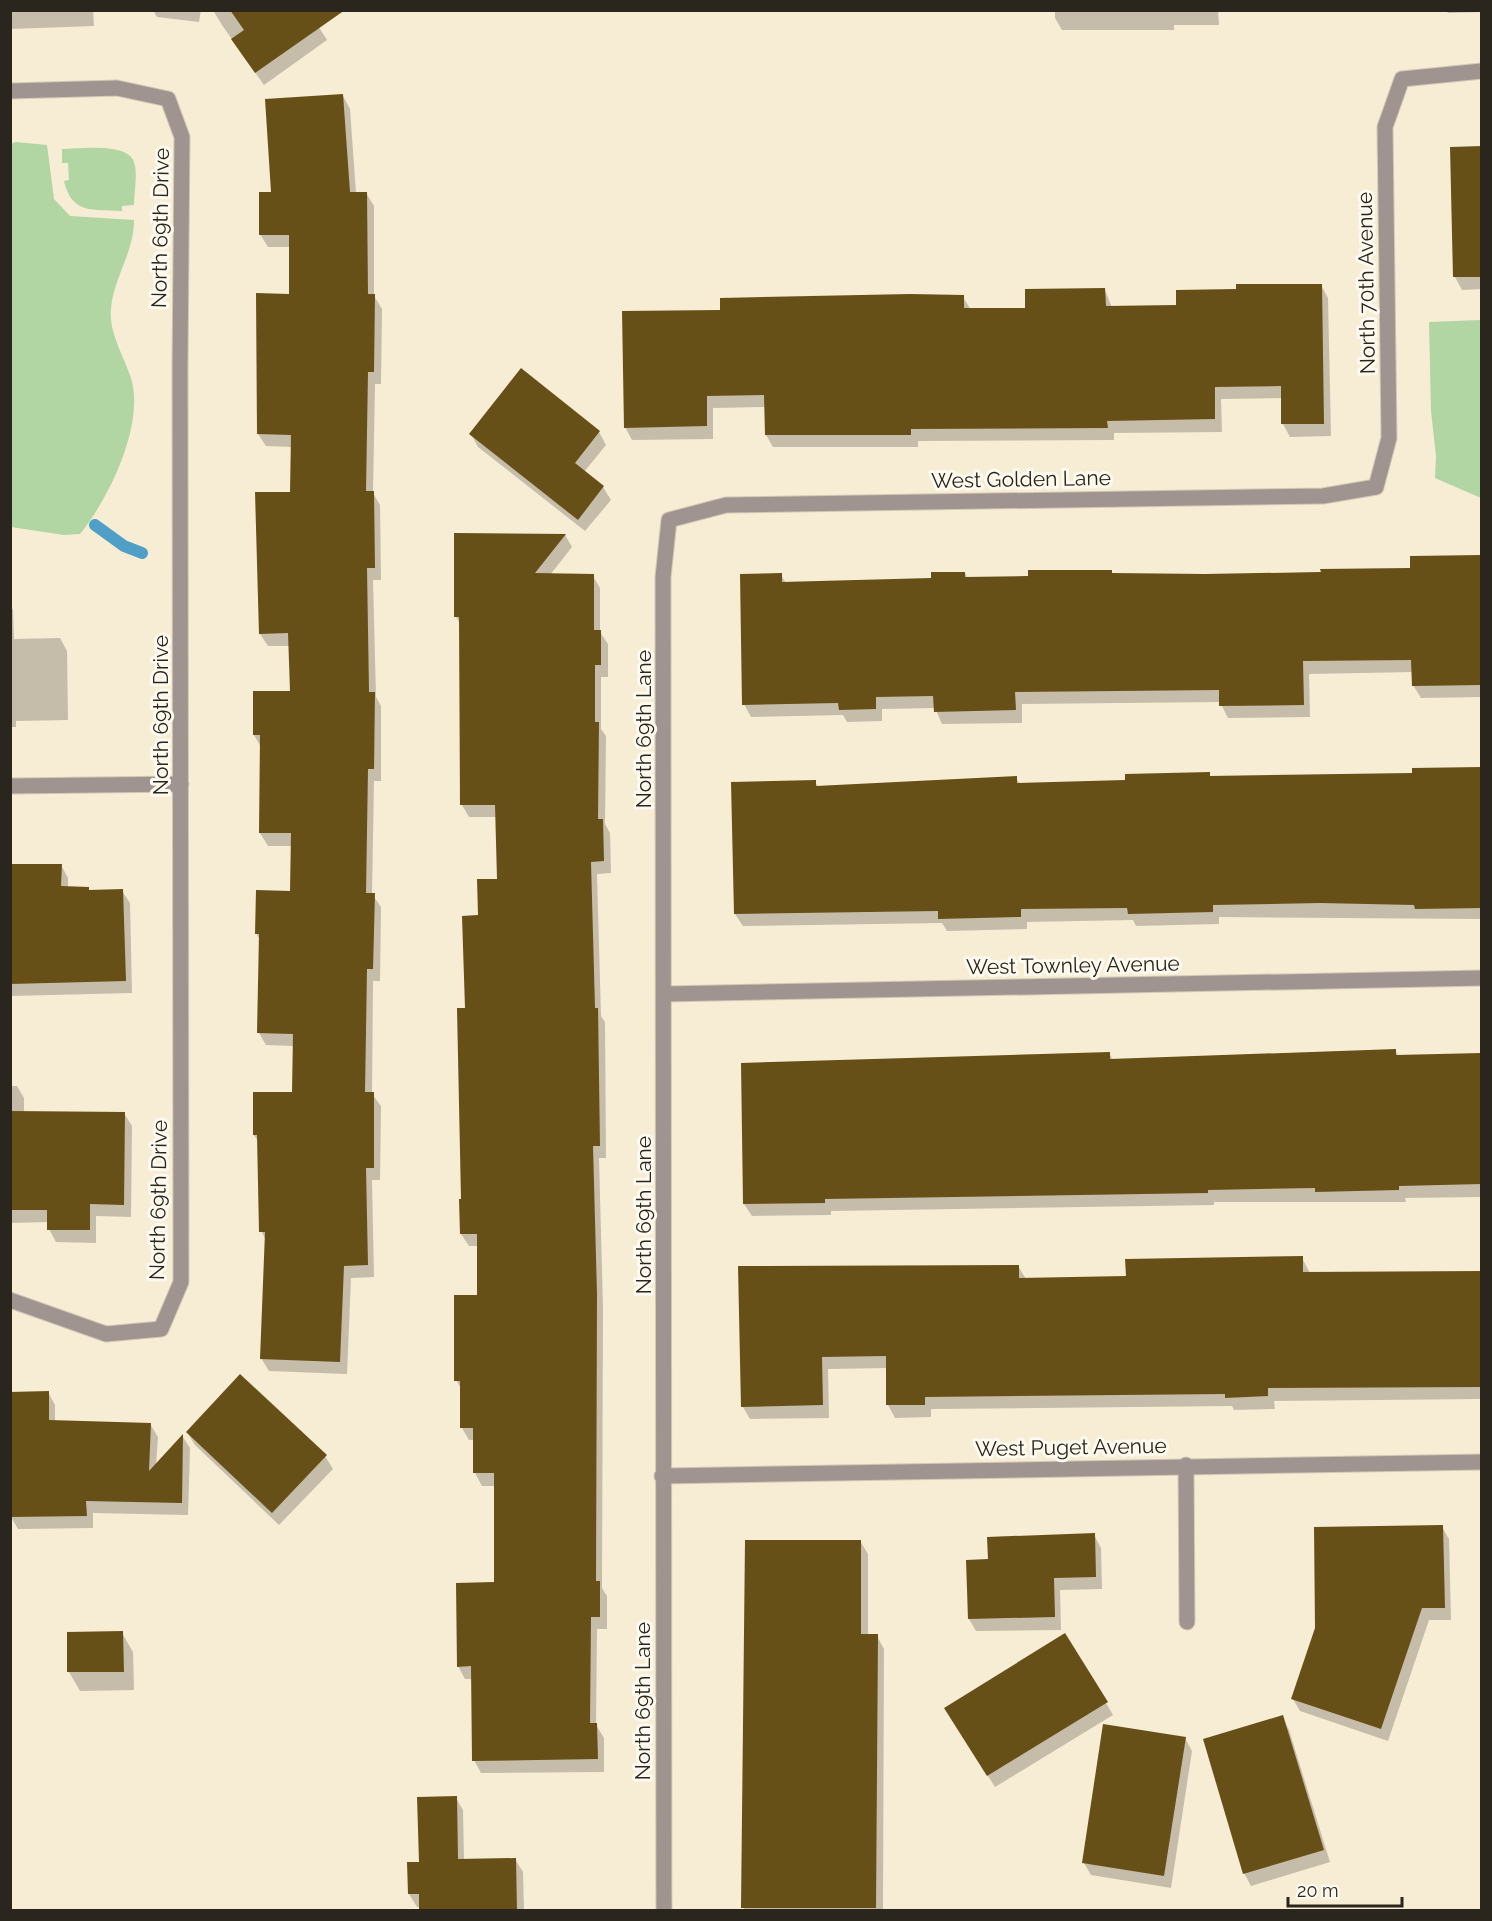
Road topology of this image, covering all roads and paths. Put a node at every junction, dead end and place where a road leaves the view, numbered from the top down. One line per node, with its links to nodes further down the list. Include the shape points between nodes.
1 (1482, 71): 3 (street, North 70th Avenue, via 1402,79 1385,127 1389,438)
2 (10, 91): 5 (street, North 69th Drive, via 117,88 168,99 182,137)
3 (1376, 487): 4 (street, West Golden Lane, via 1323,496 726,505)
4 (669, 520): 8 (street, North 69th Lane, via 663,577)
5 (181, 784): 6 (street); 9 (street, North 69th Drive, via 181,1282 161,1329 106,1334)
6 (10, 786)
7 (1482, 978): 8 (street, West Townley Avenue)
8 (665, 994): 12 (street, North 69th Lane)
9 (10, 1300)
10 (1482, 1462): 11 (street, West Puget Avenue)
11 (1186, 1465): 12 (street, West Puget Avenue); 13 (street)
12 (662, 1476): 14 (street, North 69th Lane)
13 (1187, 1622)
14 (664, 1911)

